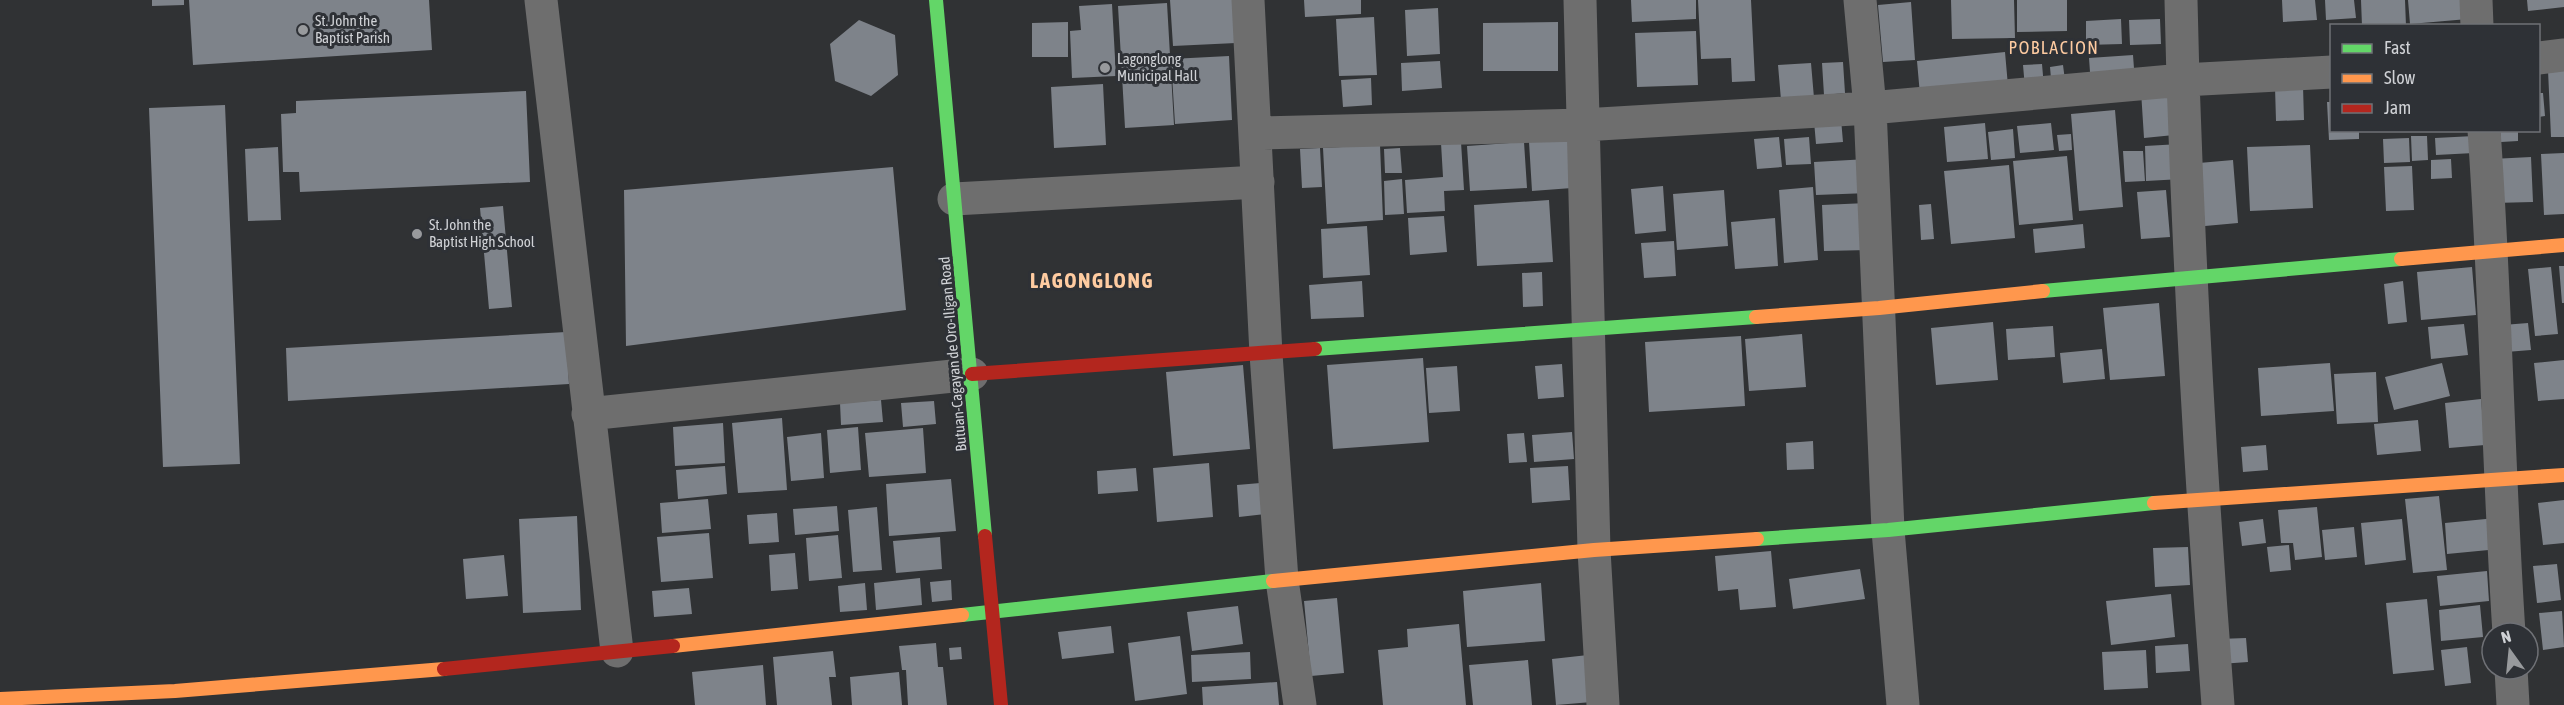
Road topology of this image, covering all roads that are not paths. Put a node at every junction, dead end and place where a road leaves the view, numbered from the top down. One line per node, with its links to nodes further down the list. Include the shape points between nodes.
1 (541, 0): 26 (street)
2 (936, 0): 18 (main road, Butuan-Cagayan de Oro-Iligan Road)
3 (1248, 0): 16 (street)
4 (1580, 0): 14 (street)
5 (1860, 0): 13 (street)
6 (2181, 0): 12 (street)
7 (2476, 0): 8 (street)
8 (2477, 24)
9 (2564, 55): 10 (street)
10 (2540, 58)
11 (2330, 72): 12 (street)
12 (2183, 81): 13 (street); 21 (street)
13 (1870, 108): 14 (street); 22 (street)
14 (1583, 125): 16 (street); 23 (street)
15 (2484, 132): 20 (street)
16 (1255, 134): 17 (street)
17 (1258, 182): 18 (street); 24 (street)
18 (954, 199): 25 (main road, Butuan-Cagayan de Oro-Iligan Road)
19 (2564, 245): 20 (main road)
20 (2492, 251): 21 (main road); 28 (street)
21 (2190, 276): 22 (main road); 29 (street)
22 (1879, 308): 23 (main road); 30 (street)
23 (1588, 330): 24 (main road); 31 (street)
24 (1266, 354): 25 (main road); 32 (street)
25 (972, 374): 26 (street); 33 (main road, Butuan-Cagayan de Oro-Iligan Road)
26 (588, 414): 35 (street)
27 (2564, 475): 28 (main road)
28 (2499, 481): 29 (main road); 34 (street)
29 (2202, 498): 30 (main road); 42 (street)
30 (1888, 530): 31 (main road); 41 (street)
31 (1594, 550): 32 (main road); 40 (street)
32 (1282, 580): 33 (main road); 39 (street)
33 (992, 612): 35 (main road); 38 (main road, Butuan-Cagayan de Oro-Iligan Road)
34 (2508, 621)
35 (617, 651): 37 (main road, via 174,691)
36 (2512, 681): 43 (street)
37 (0, 699)
38 (1001, 705)
39 (1300, 705)
40 (1602, 705)
41 (1903, 705)
42 (2218, 705)
43 (2513, 705)

